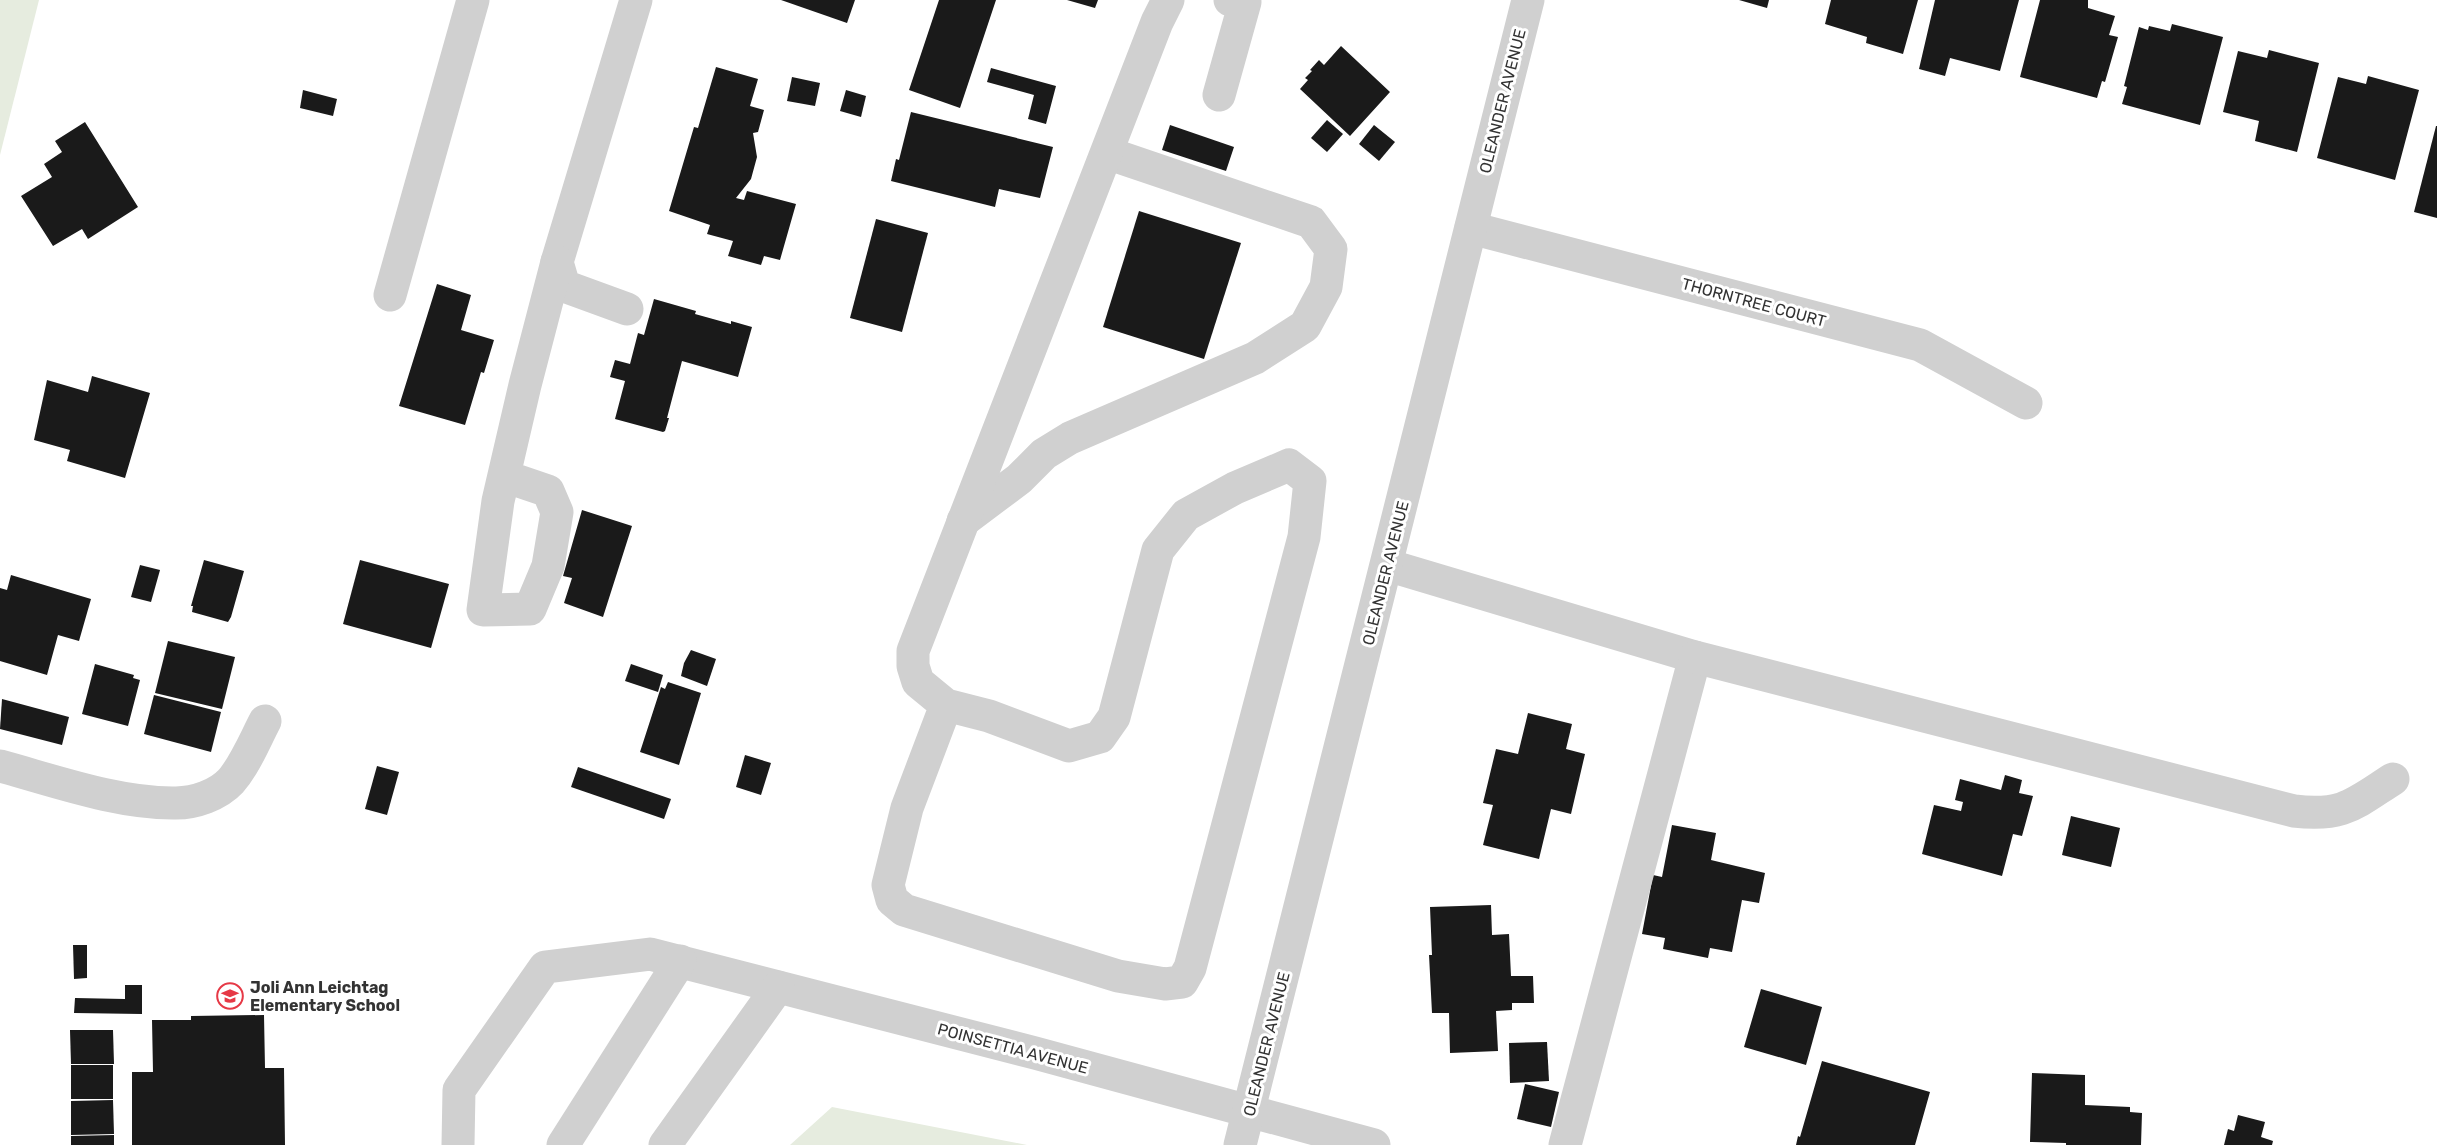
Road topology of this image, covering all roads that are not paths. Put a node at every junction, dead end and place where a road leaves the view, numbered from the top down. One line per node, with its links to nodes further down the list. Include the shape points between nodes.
1 (473, 0): 10 (street)
2 (636, 0): 9 (street)
3 (1168, 0): 7 (street)
4 (1230, 0): 6 (street, via 1245,2)
5 (1528, 0): 8 (street, OLEANDER AVENUE)
6 (1219, 94)
7 (1107, 153): 14 (street); 14 (street, via 1311,222 1331,249 1326,287 1305,326 1255,358 1070,438 1044,454 1019,479)
8 (1471, 228): 12 (street, THORNTREE COURT, via 1920,345); 15 (street, OLEANDER AVENUE)
9 (557, 262): 11 (street, via 564,286); 13 (street)
10 (390, 295)
11 (627, 309)
12 (2026, 403)
13 (504, 476)
14 (963, 521): 17 (street, via 913,651 918,681)
15 (1387, 565): 16 (street); 23 (street, OLEANDER AVENUE)
16 (1695, 657): 20 (street, via 2294,812 2320,814 2347,808); 29 (street)
17 (946, 705): 17 (street, via 989,716 1069,746 1100,737 1114,717 1158,550 1186,515 1289,465 1310,481 1304,537 1190,968 1182,982 1166,984 1118,976 904,910 892,900 888,885 907,808)
18 (265, 721): 19 (street, via 230,781 214,794 195,801 141,800)
19 (0, 766)
20 (2393, 779)
21 (665, 957): 22 (street, POINSETTIA AVENUE); 24 (street, via 545,967 459,1090); 25 (street)
22 (778, 987): 23 (street, POINSETTIA AVENUE); 26 (street)
23 (1249, 1111): 27 (street, OLEANDER AVENUE); 28 (street, POINSETTIA AVENUE)
24 (458, 1145)
25 (563, 1145)
26 (665, 1145)
27 (1240, 1145)
28 (1374, 1145)
29 (1565, 1145)

